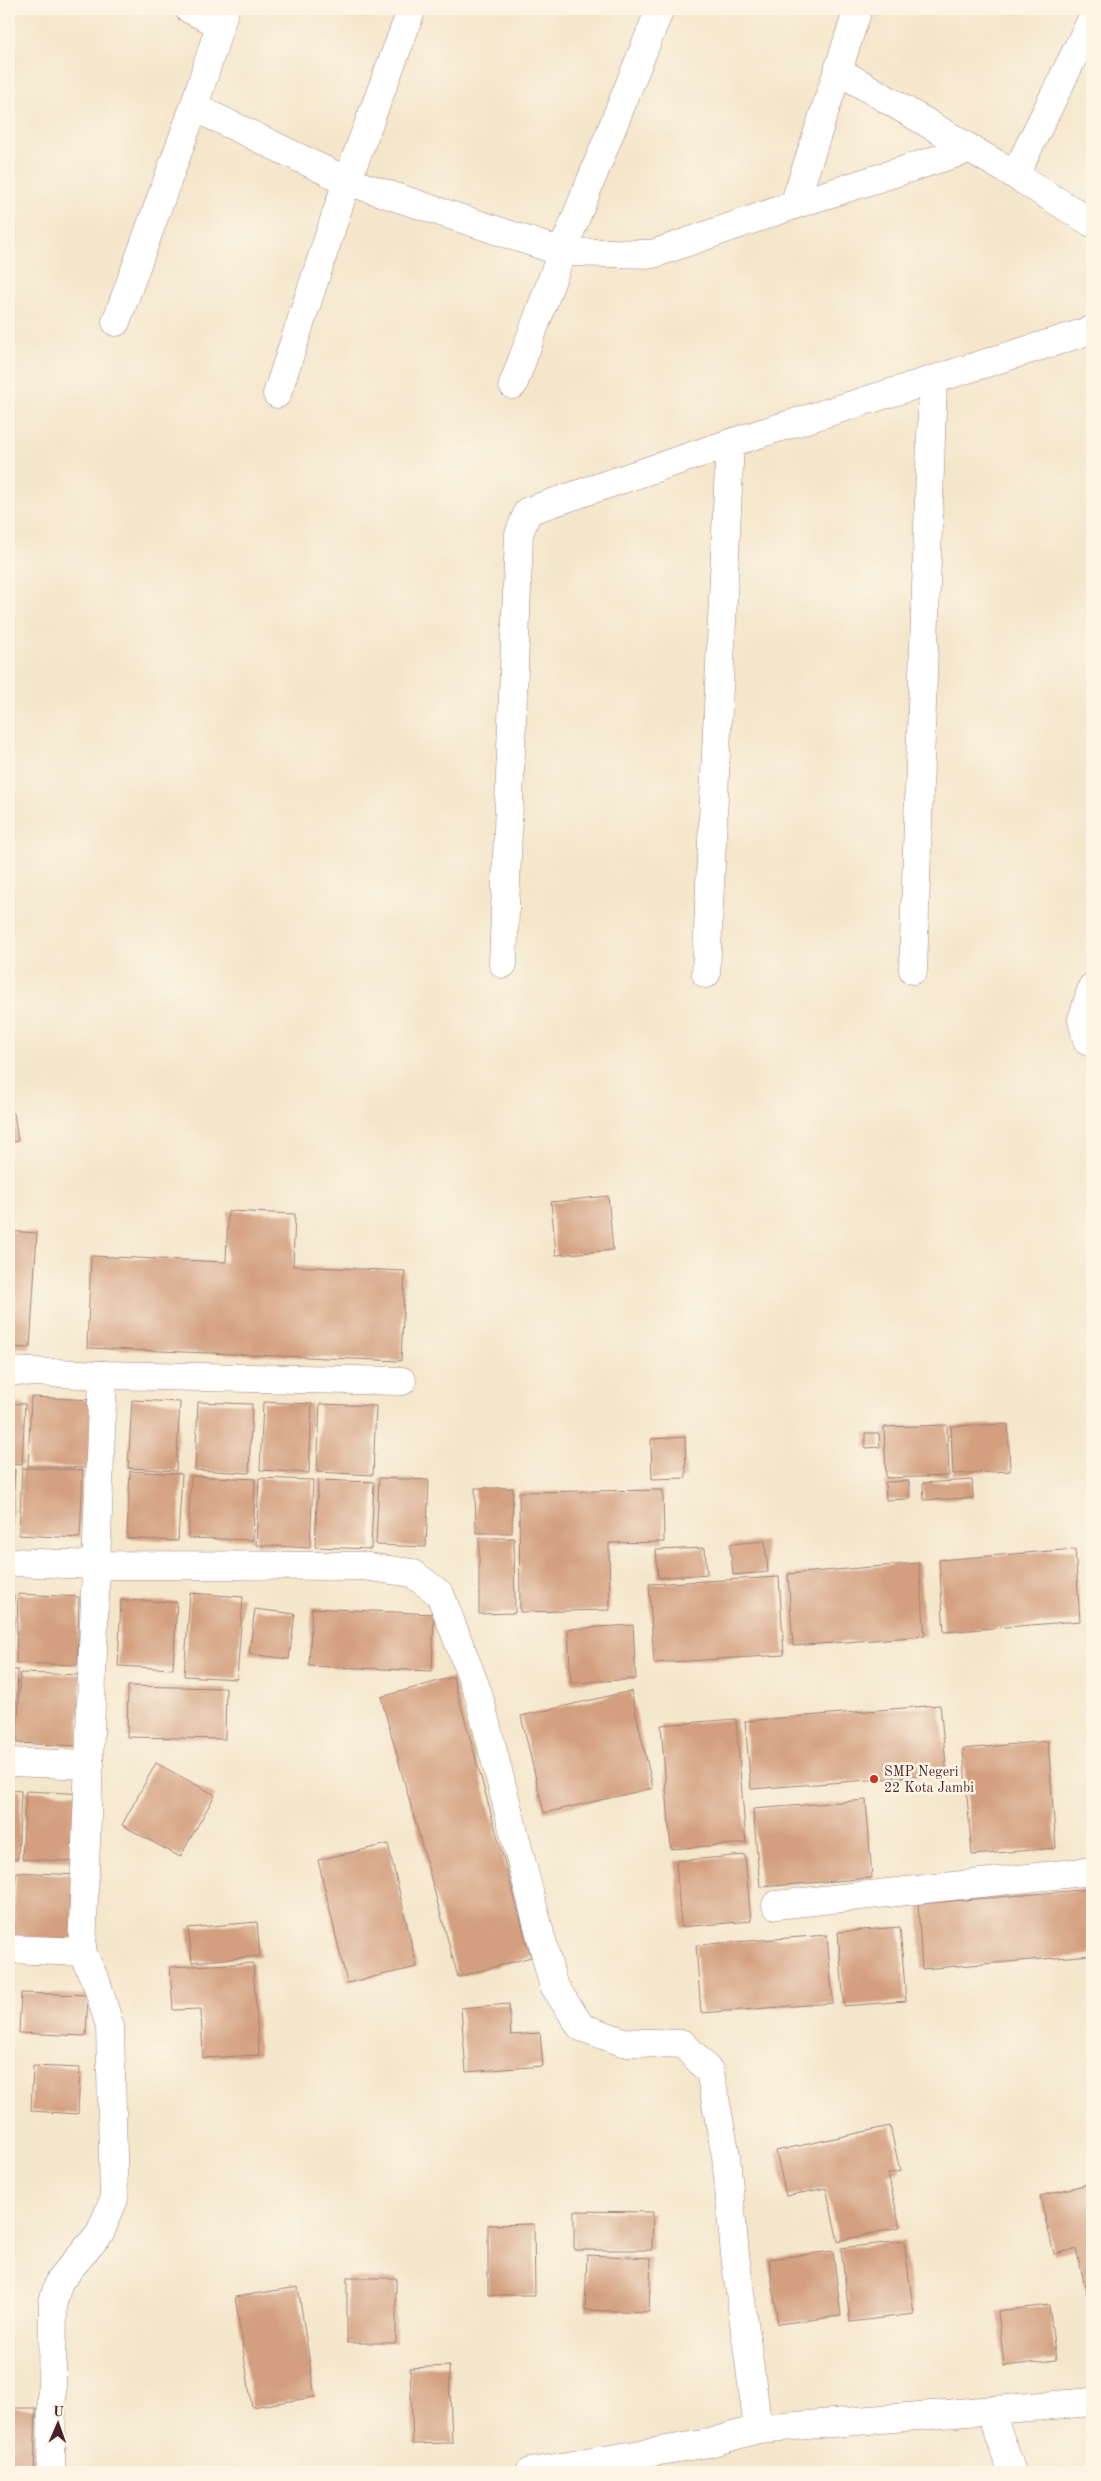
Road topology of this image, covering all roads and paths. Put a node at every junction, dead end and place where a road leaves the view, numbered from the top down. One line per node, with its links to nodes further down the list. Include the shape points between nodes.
1 (189, 9): 5 (street)
2 (412, 9): 11 (street)
3 (660, 9): 14 (street)
4 (858, 9): 7 (street)
5 (223, 16): 8 (street)
6 (1092, 19): 10 (street)
7 (839, 71): 9 (street); 12 (street)
8 (194, 107): 11 (street); 15 (street)
9 (970, 149): 10 (street); 12 (street)
10 (1015, 175): 13 (street)
11 (347, 181): 14 (street); 19 (street)
12 (794, 205): 14 (street, via 653,254)
13 (1092, 223)
14 (562, 252): 18 (street)
15 (116, 322)
16 (1092, 330): 17 (street)
17 (933, 380): 20 (street); 22 (street)
18 (513, 385)
19 (277, 394)
20 (730, 443): 21 (street, via 528,511 519,534); 23 (street)
21 (504, 964)
22 (913, 970)
23 (706, 974)
24 (1092, 987): 25 (street, via 1082,1020 1087,1041)
25 (1092, 1043)
26 (9, 1371): 27 (street)
27 (103, 1375): 28 (street); 30 (street)
28 (402, 1381)
29 (9, 1562): 30 (street)
30 (98, 1565): 32 (street); 39 (street, via 362,1566 412,1573 440,1594 478,1693 553,1984 581,2027 623,2042 683,2044 710,2072 726,2156 735,2255)
31 (9, 1762): 32 (street)
32 (90, 1765): 36 (street)
33 (1092, 1871): 34 (street)
34 (776, 1905)
35 (9, 1948): 36 (street)
36 (82, 1952): 40 (street, via 110,2027 114,2199 100,2232 59,2281 53,2302)
37 (1092, 2402): 38 (street)
38 (990, 2410): 39 (street); 42 (street)
39 (758, 2429): 41 (street, via 709,2443)
40 (51, 2472)
41 (530, 2472)
42 (1012, 2472)

